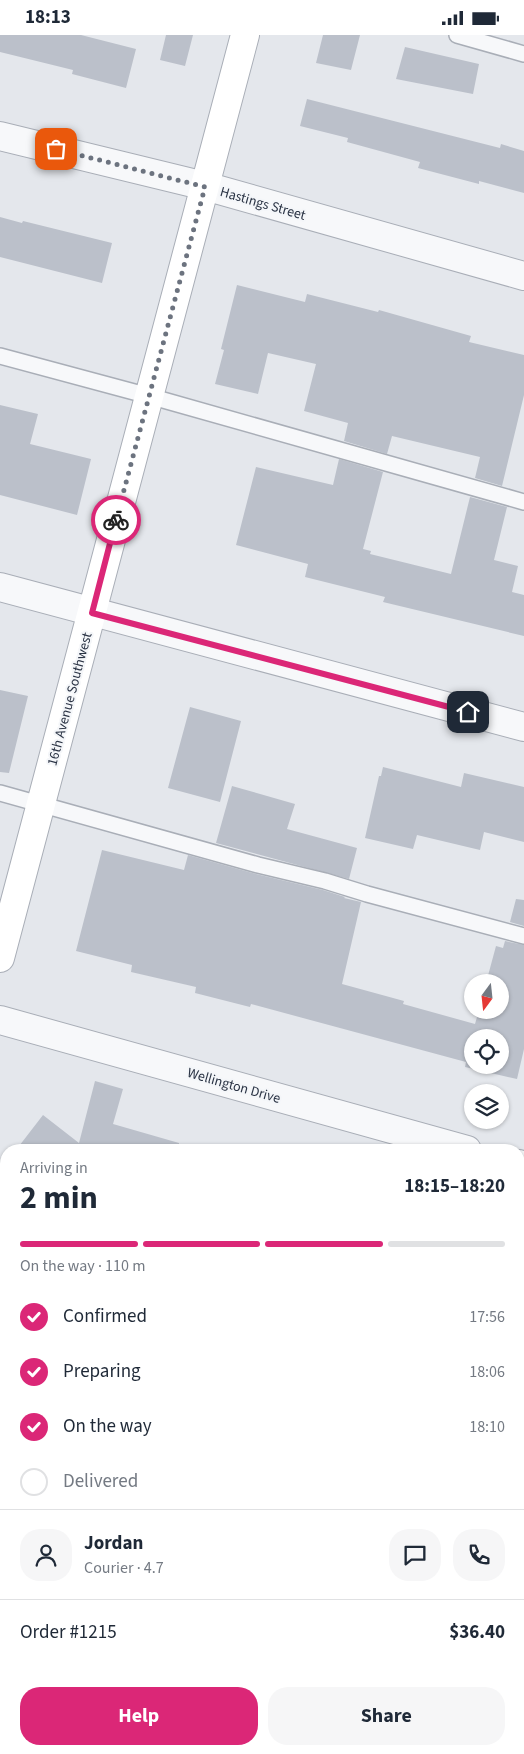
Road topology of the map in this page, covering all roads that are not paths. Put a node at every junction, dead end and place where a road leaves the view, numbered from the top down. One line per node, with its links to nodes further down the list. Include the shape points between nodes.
1 (245, 35): 5 (street, 16th Avenue Southwest)
2 (457, 35): 3 (lane)
3 (524, 54)
4 (0, 135): 5 (street, Hastings Street)
5 (205, 187): 6 (street, Hastings Street); 8 (street, 16th Avenue Southwest)
6 (524, 276)
7 (0, 356): 8 (lane)
8 (149, 396): 9 (lane); 11 (street, 16th Avenue Southwest)
9 (524, 502)
10 (0, 587): 11 (street)
11 (92, 613): 12 (street); 14 (street, 16th Avenue Southwest)
12 (524, 727)
13 (0, 793): 14 (lane)
14 (41, 803): 15 (lane); 16 (street, 16th Avenue Southwest)
15 (524, 936)
16 (0, 958)
17 (0, 1020): 18 (street, Wellington Drive)
18 (446, 1144)

